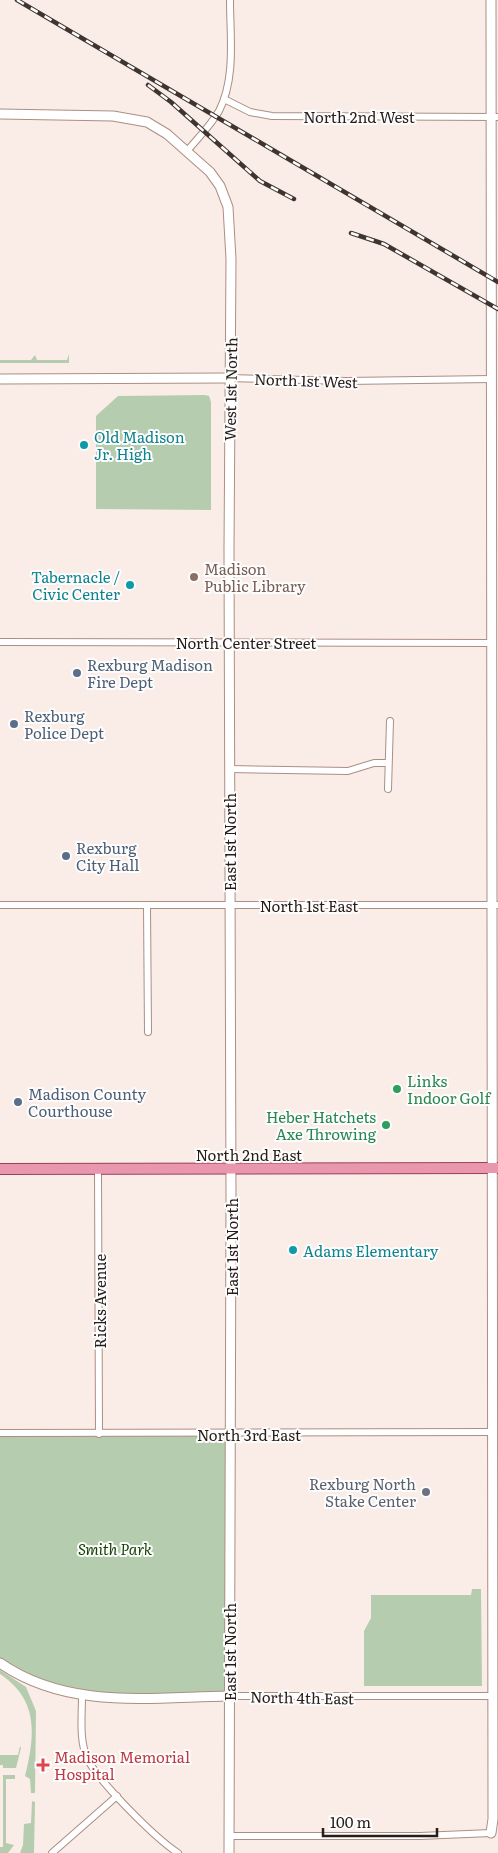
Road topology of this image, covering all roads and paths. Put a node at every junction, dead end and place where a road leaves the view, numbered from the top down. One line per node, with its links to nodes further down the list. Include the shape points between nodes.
1 (230, 0): 3 (street, via 230,67)
2 (490, 0): 5 (street)
3 (224, 99): 5 (street, North 2nd West, via 250,112 272,116); 6 (street)
4 (0, 114): 6 (street, West 1st North, via 113,116 147,122)
5 (494, 117): 9 (street)
6 (188, 150): 7 (street, West 1st North, via 215,179 228,208 232,259)
7 (229, 378): 8 (street, North 1st West); 9 (street, North 1st West, via 346,381); 13 (street, West 1st North)
8 (0, 379)
9 (492, 379): 10 (street)
10 (495, 516): 11 (street)
11 (495, 530): 14 (street)
12 (0, 642): 13 (street, North Center Street)
13 (228, 642): 14 (street, North Center Street); 17 (street, East 1st North)
14 (492, 643): 20 (street)
15 (390, 721): 16 (street)
16 (388, 762): 17 (street, via 348,771); 18 (street)
17 (229, 769): 19 (street, East 1st North)
18 (388, 789)
19 (229, 904): 20 (street, North 1st East); 22 (street, North 1st East); 27 (street, East 1st North)
20 (495, 904): 24 (street)
21 (0, 905): 22 (street, North 1st East)
22 (147, 905): 23 (street)
23 (148, 1032)
24 (495, 1168): 27 (main road, North 2nd East); 28 (street)
25 (0, 1169): 26 (main road, North 2nd East)
26 (98, 1169): 27 (main road, North 2nd East); 30 (street, Ricks Avenue)
27 (230, 1169): 31 (street, East 1st North)
28 (495, 1432): 31 (street, North 3rd East); 35 (street)
29 (0, 1433): 30 (street, North 3rd East)
30 (99, 1434): 31 (street, North 3rd East)
31 (230, 1434): 34 (street, East 1st North)
32 (0, 1663): 33 (street, North 4th East, via 41,1686)
33 (82, 1696): 34 (street, North 4th East); 36 (street, via 82,1734 88,1758)
34 (229, 1696): 35 (street, North 4th East); 38 (street, East 1st North)
35 (491, 1696): 37 (street)
36 (117, 1796): 39 (street); 40 (street)
37 (491, 1833): 38 (street)
38 (228, 1836): 41 (street, East 1st North)
39 (52, 1853)
40 (178, 1853)
41 (228, 1853)

